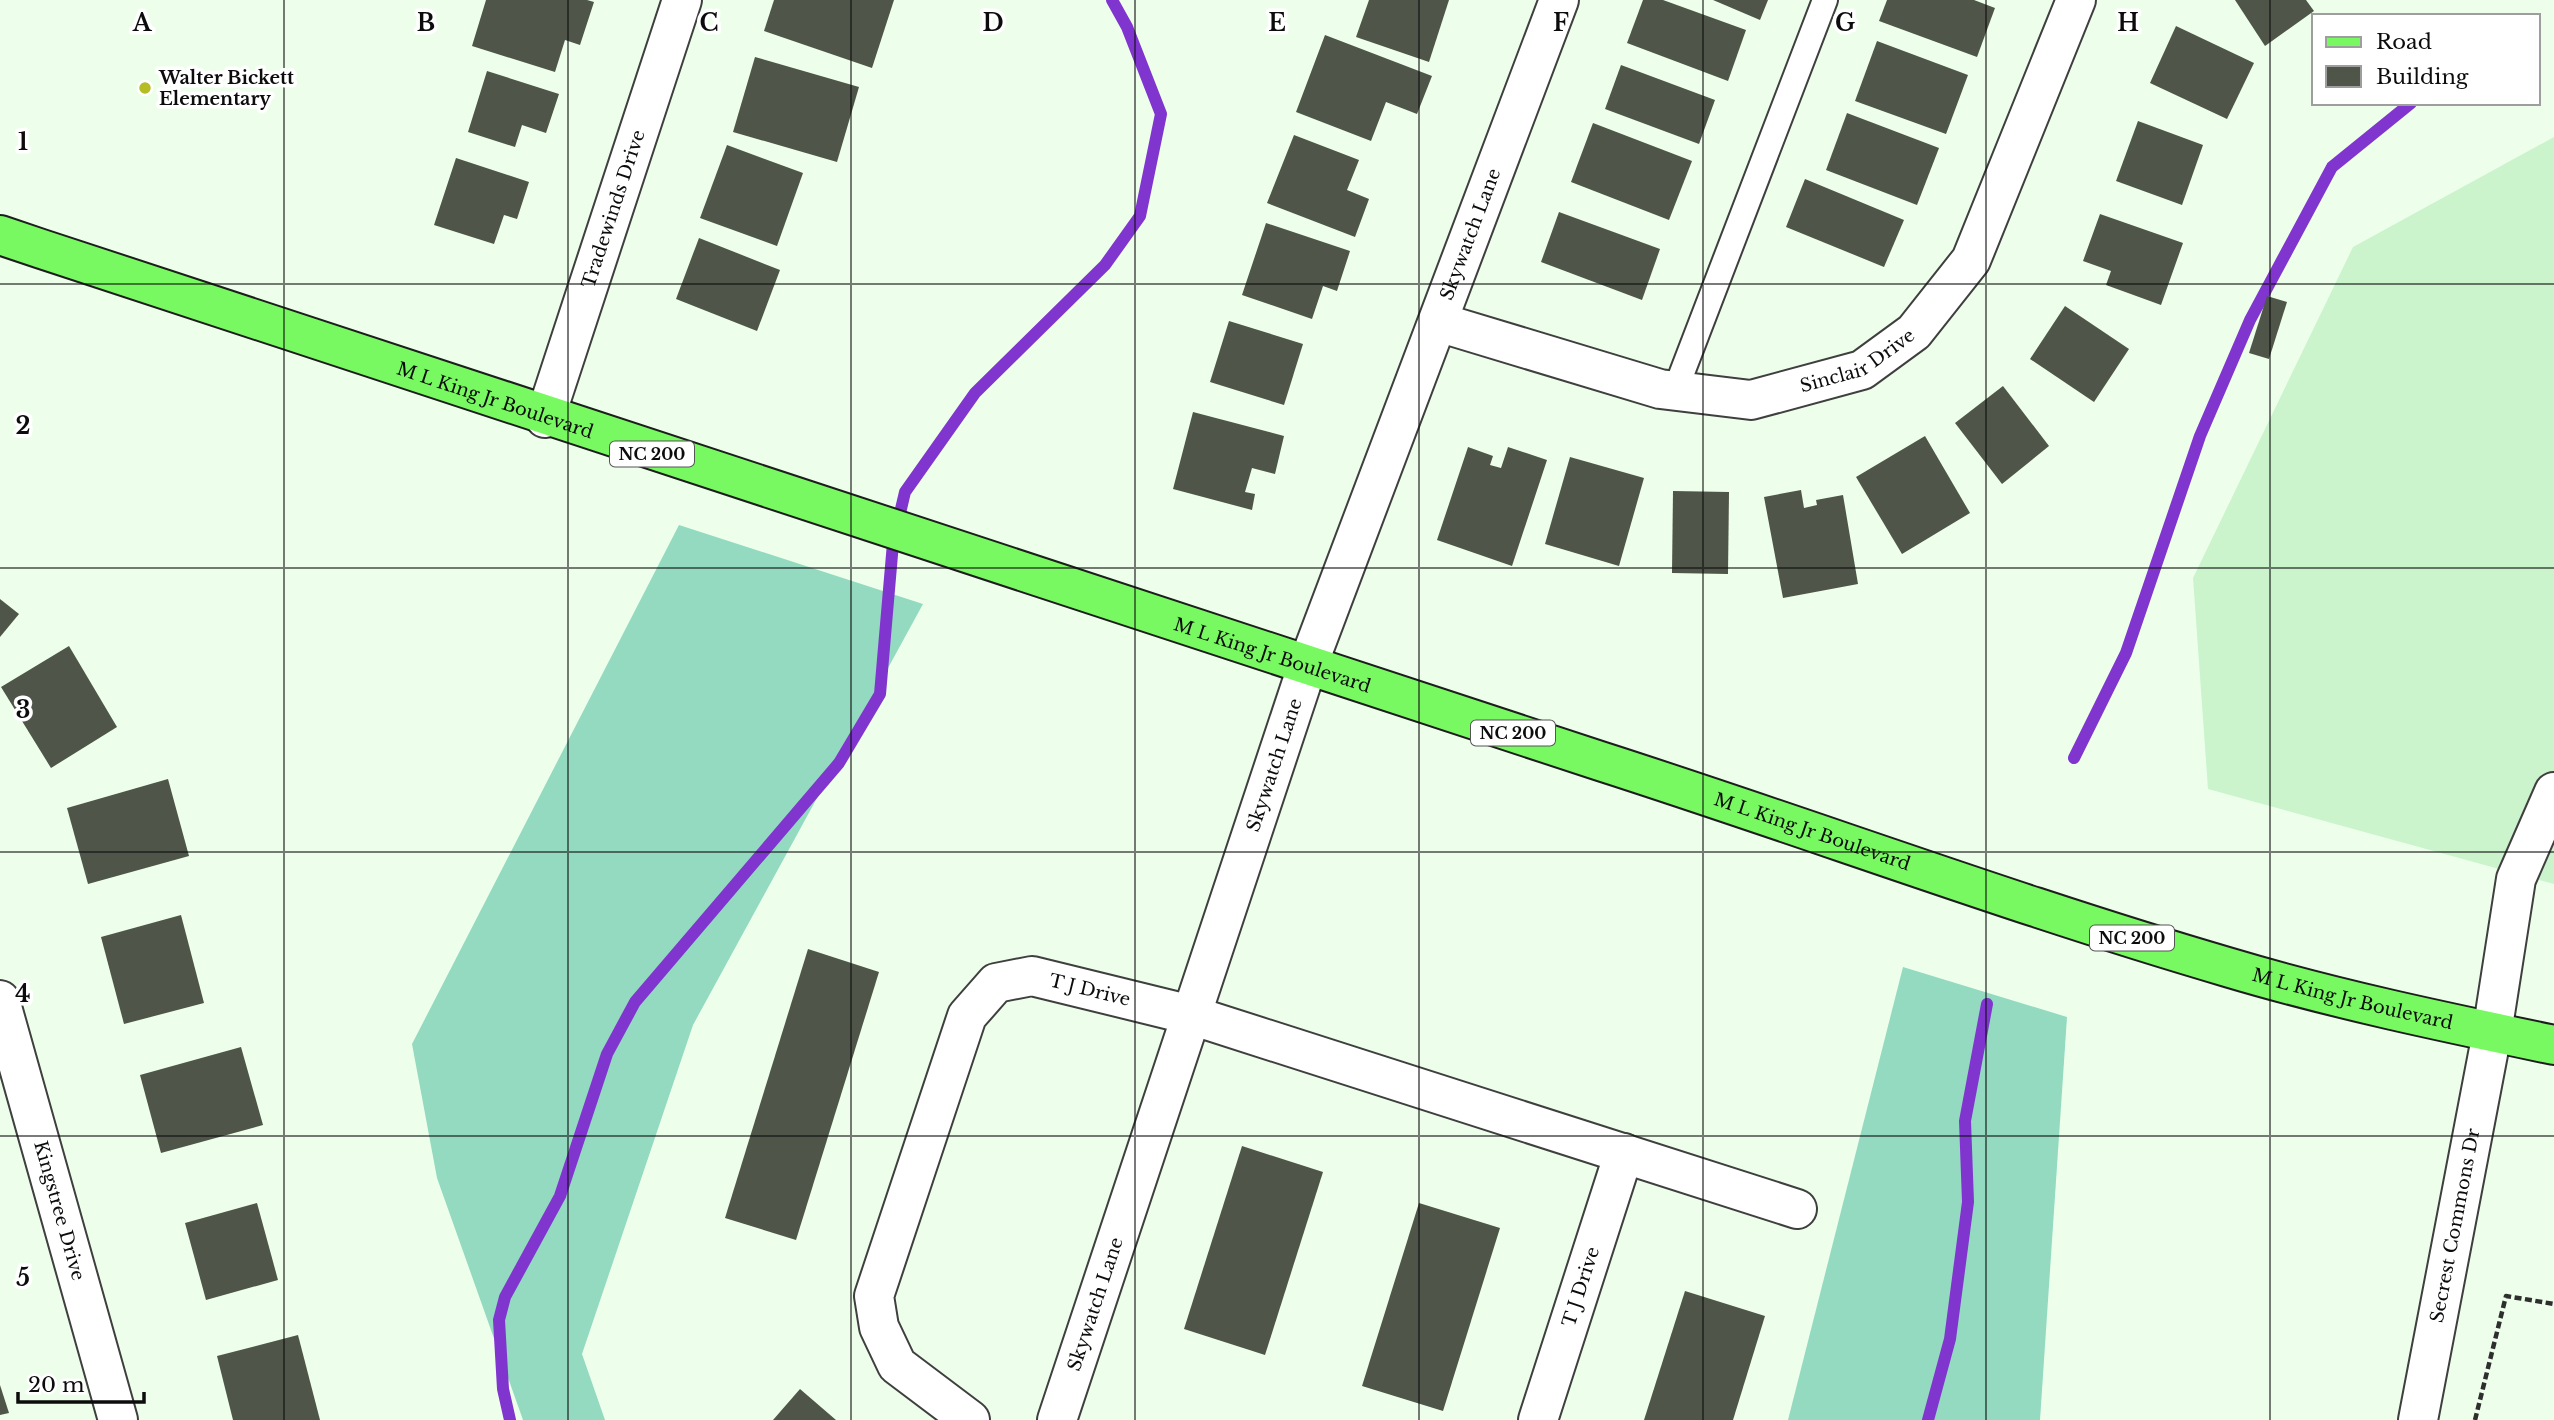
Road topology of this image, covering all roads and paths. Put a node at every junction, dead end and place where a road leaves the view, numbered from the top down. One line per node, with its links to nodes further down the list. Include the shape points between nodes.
1 (682, 0): 8 (street, Tradewinds Drive)
2 (1559, 0): 6 (street, Skywatch Lane)
3 (1825, 0): 7 (lane)
4 (2076, 0): 7 (street, Sinclair Drive, via 1971,260 1914,332 1862,370 1751,400)
5 (0, 235): 8 (main road, M L King Jr Boulevard / NC 200)
6 (1438, 322): 7 (street, Sinclair Drive); 9 (street, Skywatch Lane)
7 (1675, 391)
8 (545, 418): 9 (main road, M L King Jr Boulevard / NC 200)
9 (1307, 667): 12 (street, Skywatch Lane); 13 (main road, M L King Jr Boulevard / NC 200, via 2230,968 2393,1012)
10 (2554, 792): 13 (street, Secrest Commons Dr, via 2516,879)
11 (0, 1000): 18 (street, Kingstree Drive)
12 (1191, 1015): 15 (street, T J Drive); 19 (street, T J Drive, via 1032,976 996,983 967,1016 874,1296 879,1327 897,1365); 20 (street, Skywatch Lane)
13 (2493, 1032): 14 (main road, M L King Jr Boulevard / NC 200); 22 (street, Secrest Commons Dr)
14 (2554, 1045)
15 (1625, 1153): 16 (street, T J Drive); 21 (street, T J Drive)
16 (1797, 1209)
17 (2554, 1304): 23 (path, via 2506,1296)
18 (118, 1420)
19 (970, 1420)
20 (1057, 1420)
21 (1538, 1420)
22 (2418, 1420)
23 (2475, 1420)

